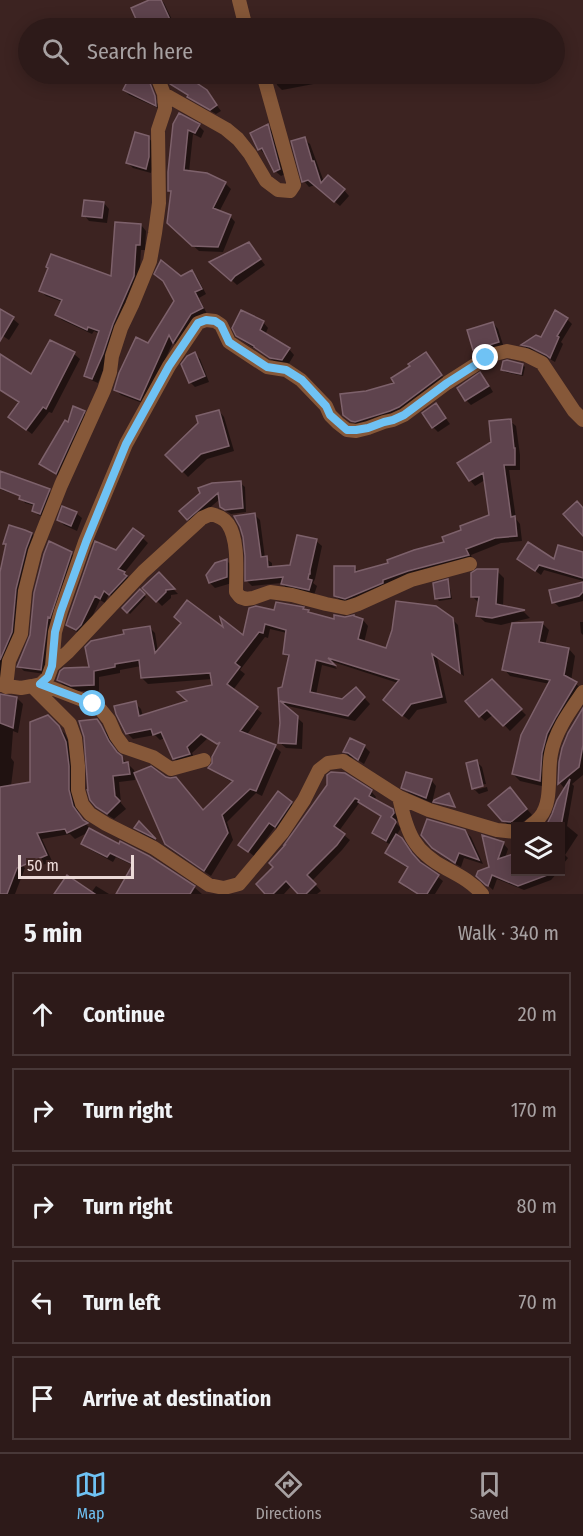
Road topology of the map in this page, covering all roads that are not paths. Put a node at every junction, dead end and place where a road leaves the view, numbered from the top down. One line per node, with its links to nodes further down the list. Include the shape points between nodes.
1 (239, 0): 2 (street)
2 (244, 18)
3 (160, 84): 5 (street)
4 (266, 84): 5 (street, via 294,185 290,191 278,190 266,181 250,154 226,129)
5 (164, 94): 10 (street, via 165,109 158,130 159,203 150,261 121,328 104,390 35,551 25,591 21,634)
6 (583, 420): 8 (street, via 542,363 507,351 447,383 404,415 368,428 347,430 302,380 286,370 267,367 229,342 215,321 198,323 126,444 61,611)
7 (470, 564): 8 (street, via 411,580 346,608 270,592 246,599 236,592 235,540 228,523 212,514 202,518 143,572)
8 (52, 666): 9 (street, via 48,677)
9 (36, 685): 10 (street); 12 (street, via 93,704 109,720 124,747 171,768); 13 (street, via 70,724 75,738 78,790 90,814 154,848 209,885 224,888 239,884 282,832 319,770 328,763 343,761)
10 (3, 686)
11 (583, 692): 14 (street, via 564,720 550,753 546,806)
12 (204, 760)
13 (399, 797): 15 (street, via 429,810); 16 (street, via 405,823 417,846)
14 (534, 822)
15 (511, 832)
16 (482, 894)

